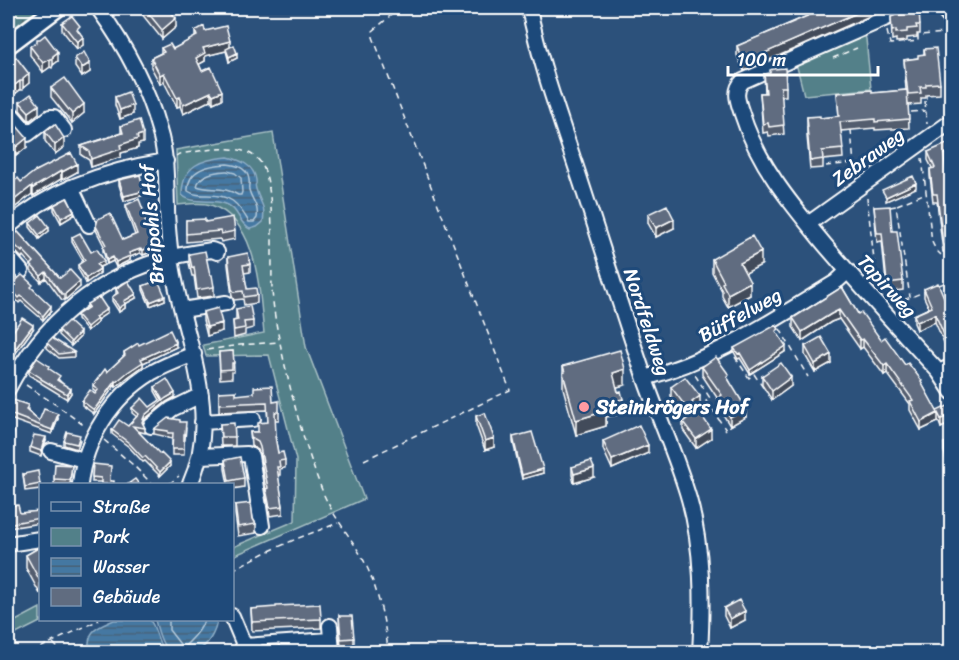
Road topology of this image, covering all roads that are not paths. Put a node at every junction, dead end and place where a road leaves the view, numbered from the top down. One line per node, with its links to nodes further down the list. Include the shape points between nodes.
1 (57, 8): 5 (main road)
2 (98, 8): 9 (street, Breipohls Hof, via 138,77 157,121)
3 (529, 8): 23 (street, Nordfeldweg, via 537,46)
4 (909, 8): 11 (street, Tapirweg, via 743,81 737,89 745,124 757,150 782,192)
5 (8, 45)
6 (8, 110): 8 (street, via 28,134 50,117 58,120)
7 (951, 121): 11 (street, Zebraweg)
8 (64, 130)
9 (166, 161): 10 (street, via 127,168); 16 (street, Breipohls Hof)
10 (71, 187): 12 (street); 13 (street)
11 (808, 224): 18 (street, Tapirweg)
12 (89, 225)
13 (8, 227)
14 (217, 252): 16 (street)
15 (8, 256): 17 (street)
16 (171, 257): 20 (street, Breipohls Hof); 24 (street, via 128,273 90,294 62,316 34,347)
17 (21, 271)
18 (848, 271): 22 (street, Tapirweg, via 883,311); 23 (street, Büffelweg, via 836,282 727,346)
19 (226, 303): 20 (street)
20 (182, 310): 21 (street, Breipohls Hof)
21 (194, 354): 26 (street, Breipohls Hof); 32 (street, via 150,374 120,398 95,434)
22 (945, 369): 25 (street, Tapirweg)
23 (645, 378): 41 (street, Nordfeldweg, via 689,499 698,540)
24 (11, 383)
25 (951, 392)
26 (201, 395): 28 (street, Breipohls Hof); 29 (street, via 172,409)
27 (253, 420): 28 (street)
28 (202, 422): 31 (street, Breipohls Hof)
29 (151, 426)
30 (50, 453): 32 (street)
31 (200, 456): 34 (street, Breipohls Hof); 35 (street, via 251,456)
32 (84, 460): 33 (street)
33 (80, 483)
34 (190, 483)
35 (262, 526)
36 (39, 539): 37 (street)
37 (8, 544)
38 (234, 621): 40 (street)
39 (331, 640): 40 (street)
40 (245, 649)
41 (700, 652)

